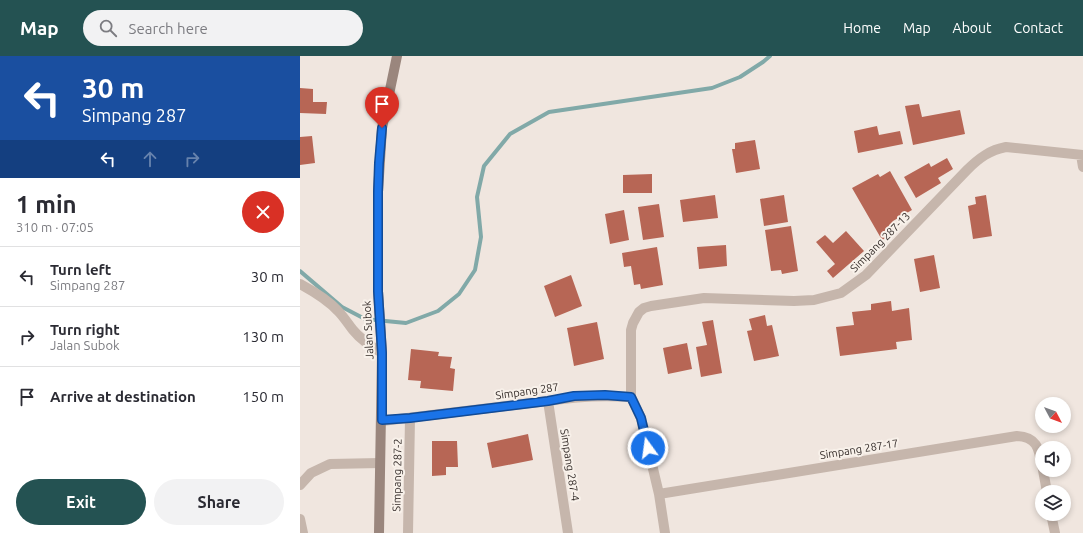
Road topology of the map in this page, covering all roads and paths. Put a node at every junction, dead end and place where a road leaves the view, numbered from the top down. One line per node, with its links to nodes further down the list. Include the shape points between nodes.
1 (397, 56): 5 (main road, Jalan Subok, via 382,128 379,163 378,291)
2 (1082, 155): 3 (street); 6 (street, Simpang 287-13, via 1006,147 984,155 866,275 840,293 814,300 794,301 704,298 644,308 635,316 631,330)
3 (1083, 167)
4 (300, 284): 5 (street, via 328,302 365,342)
5 (382, 353): 9 (main road, Jalan Subok)
6 (631, 397): 7 (street, Simpang 287, via 574,396); 13 (street, via 641,418)
7 (548, 401): 8 (street, Simpang 287); 19 (street, Simpang 287-4)
8 (410, 418): 9 (street, Simpang 287); 18 (street, Simpang 287-2)
9 (382, 420): 11 (main road, Jalan Subok)
10 (1035, 443): 13 (street, Simpang 287-17, via 1025,436 1017,436)
11 (380, 463): 12 (street, via 330,464 311,474); 17 (main road, Jalan Subok)
12 (300, 485)
13 (659, 494): 20 (street)
14 (300, 519): 16 (street)
15 (1052, 521): 21 (street)
16 (303, 533)
17 (379, 533)
18 (408, 533)
19 (568, 533)
20 (665, 533)
21 (1055, 533)

